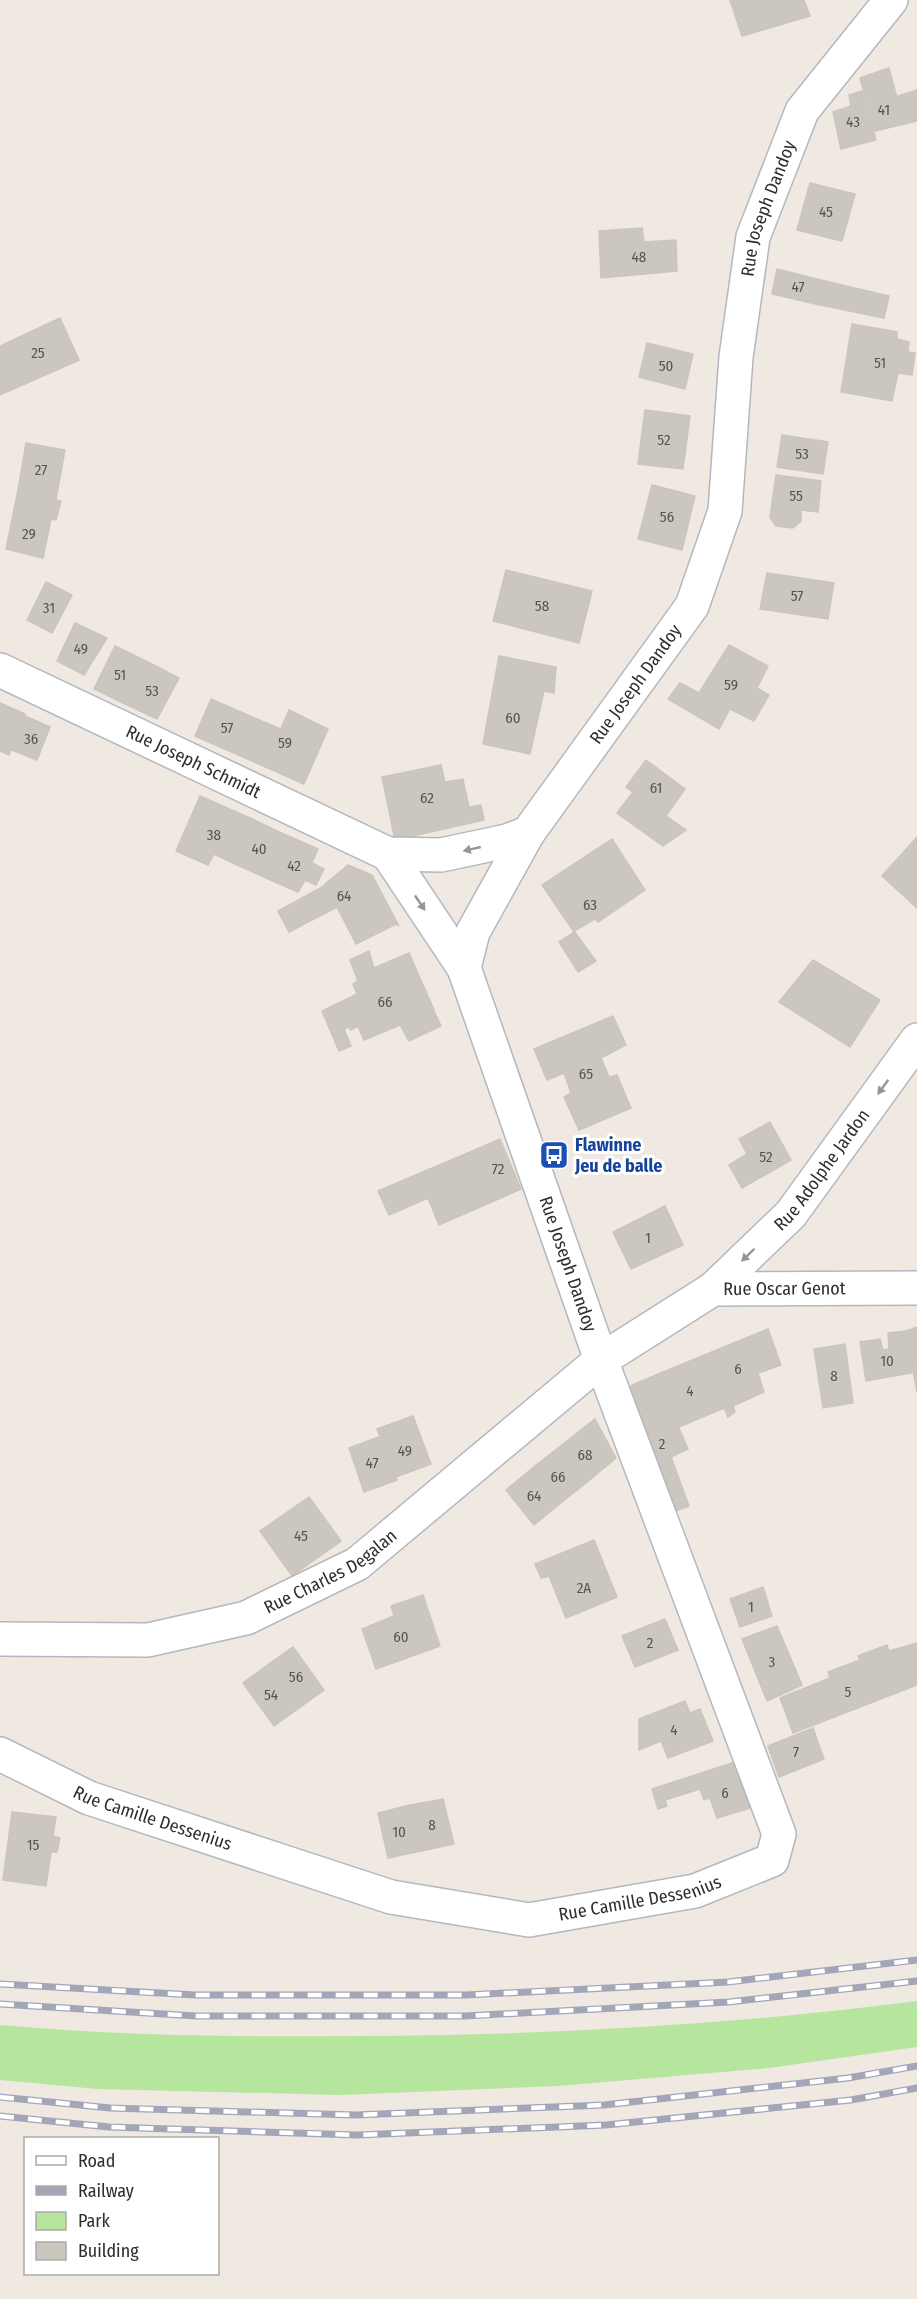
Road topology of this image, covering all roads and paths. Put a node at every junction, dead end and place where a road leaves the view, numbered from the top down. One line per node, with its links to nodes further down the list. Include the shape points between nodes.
1 (891, 0): 3 (street, Rue Joseph Dandoy, via 802,111 753,237 736,357 724,511 692,606)
2 (0, 670): 4 (street, Rue Joseph Schmidt)
3 (528, 833): 4 (street, one-way to 4, via 441,855); 5 (street, Rue Joseph Dandoy, via 473,932)
4 (388, 854): 5 (street, one-way to 5)
5 (464, 968): 9 (street, Rue Joseph Dandoy)
6 (917, 1040): 8 (street, Rue Adolphe Jardon, one-way to 8, via 791,1214)
7 (917, 1288): 8 (street, Rue Oscar Genot)
8 (713, 1289): 9 (street, Rue Oscar Genot)
9 (601, 1360): 10 (street, Rue Charles Degalan, via 357,1564 246,1617 148,1640); 11 (street, Rue Camille Dessenius, via 779,1834 772,1860 695,1891 530,1920 391,1897 89,1798)
10 (0, 1639)
11 (0, 1754)

